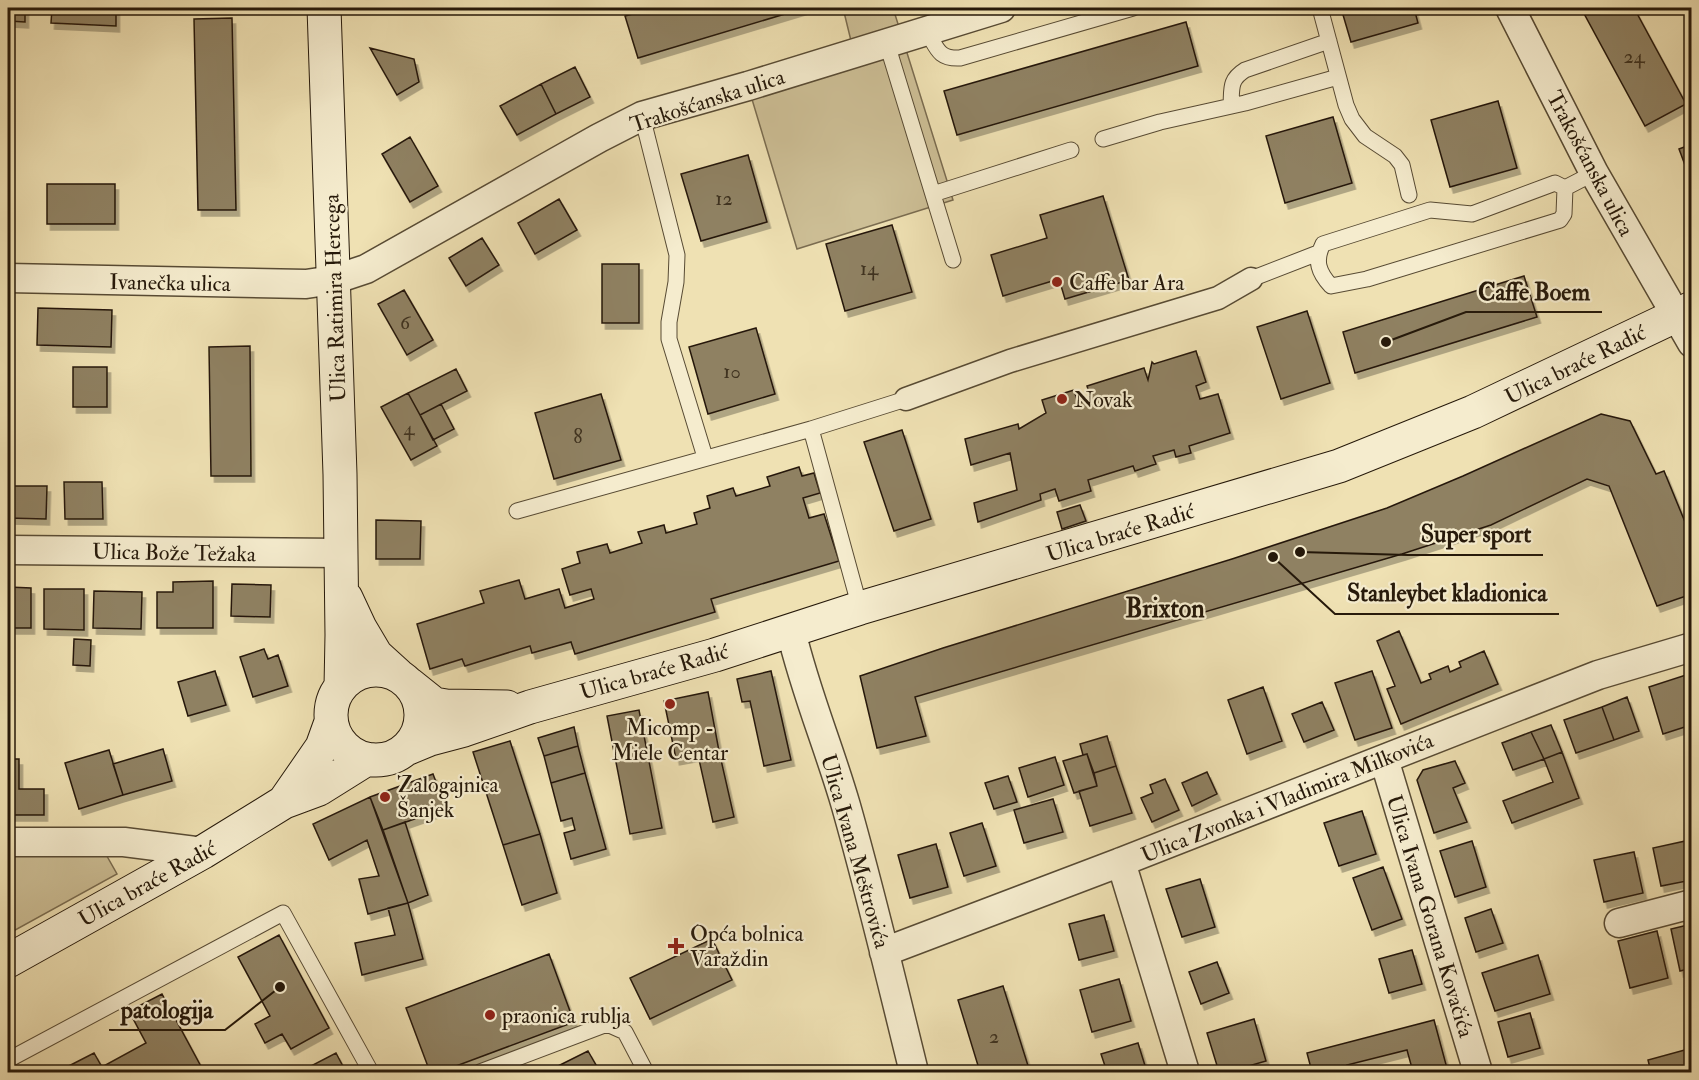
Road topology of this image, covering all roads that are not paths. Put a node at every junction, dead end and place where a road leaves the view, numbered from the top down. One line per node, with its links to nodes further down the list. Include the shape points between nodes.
1 (324, 8): 22 (main road, Ulica Ratimira Hercega)
2 (1001, 8): 6 (street, Trakošćanska ulica)
3 (1133, 8): 6 (lane, via 960,58 941,54)
4 (1320, 8): 7 (lane)
5 (1510, 8): 14 (street, Trakošćanska ulica)
6 (927, 31): 8 (street, Trakošćanska ulica)
7 (1329, 41): 9 (lane); 10 (lane, via 1238,74 1232,82)
8 (887, 44): 11 (street, Trakošćanska ulica); 16 (lane)
9 (1338, 77): 10 (lane); 17 (lane, via 1352,119 1365,136 1395,156)
10 (1231, 106): 12 (lane)
11 (642, 116): 22 (street, Trakošćanska ulica, via 366,269); 26 (lane, via 677,255 669,339)
12 (1103, 139)
13 (1071, 150): 16 (lane)
14 (1594, 173): 15 (lane); 23 (street, Trakošćanska ulica)
15 (1565, 188): 18 (lane, via 1555,183 1472,214 1430,210 1323,244); 18 (lane, via 1564,214 1560,220 1367,279 1331,286 1323,277)
16 (933, 194): 19 (lane)
17 (1409, 195)
18 (1318, 253): 21 (lane)
19 (953, 260)
20 (8, 278): 22 (street, Ivanečka ulica, via 306,284)
21 (1251, 279): 24 (street, via 1218,298 1010,361)
22 (333, 280): 29 (main road, Ulica Ratimira Hercega)
23 (1686, 322): 31 (main road, Ulica braće Radić, via 1339,466)
24 (906, 399): 25 (lane)
25 (811, 429): 26 (lane); 31 (lane)
26 (705, 457): 27 (lane)
27 (517, 511)
28 (8, 550): 29 (street, Ulica Bože Težaka)
29 (341, 553): 30 (main road, Ulica Ratimira Hercega)
30 (342, 588): 34 (main road, Ulica Ratimira Hercega, via 376,655); 35 (main road, Ulica Ratimira Hercega)
31 (860, 608): 32 (main road, Ulica braće Radić)
32 (791, 631): 36 (main road, Ulica braće Radić); 47 (street, Ulica Ivana Meštrovića, via 845,804)
33 (1692, 647): 40 (street, Ulica Zvonka i Vladimira Milkovića, via 1598,675)
34 (404, 680): 35 (main road, via 374,670 356,675); 36 (main road, Ulica braće Radić, via 434,704); 38 (main road, via 417,696 421,710 415,738)
35 (341, 687): 37 (main road, via 332,704)
36 (530, 707): 38 (main road, Ulica braće Radić)
37 (331, 722): 39 (main road, via 344,746); 41 (main road, Ulica braće Radić, via 322,747)
38 (406, 749): 39 (main road, via 381,760)
39 (368, 759): 41 (main road, Ulica braće Radić, via 319,789)
40 (1384, 759): 44 (street, Ulica Zvonka i Vladimira Milkovića); 55 (street, Ulica Ivana Gorana Kovačića)
41 (284, 802): 43 (main road, Ulica braće Radić)
42 (8, 842): 43 (street, via 124,842)
43 (203, 852): 48 (main road, Ulica braće Radić)
44 (1121, 862): 47 (street, Ulica Zvonka i Vladimira Milkovića); 54 (street)
45 (1692, 904): 46 (street)
46 (1619, 922)
47 (884, 952): 53 (street, Ulica Ivana Meštrovića)
48 (8, 961)
49 (8, 1060): 50 (lane, via 283,914)
50 (371, 1072)
51 (480, 1072): 52 (lane, via 607,1024 625,1032)
52 (646, 1072)
53 (914, 1072)
54 (1185, 1072)
55 (1478, 1072)

